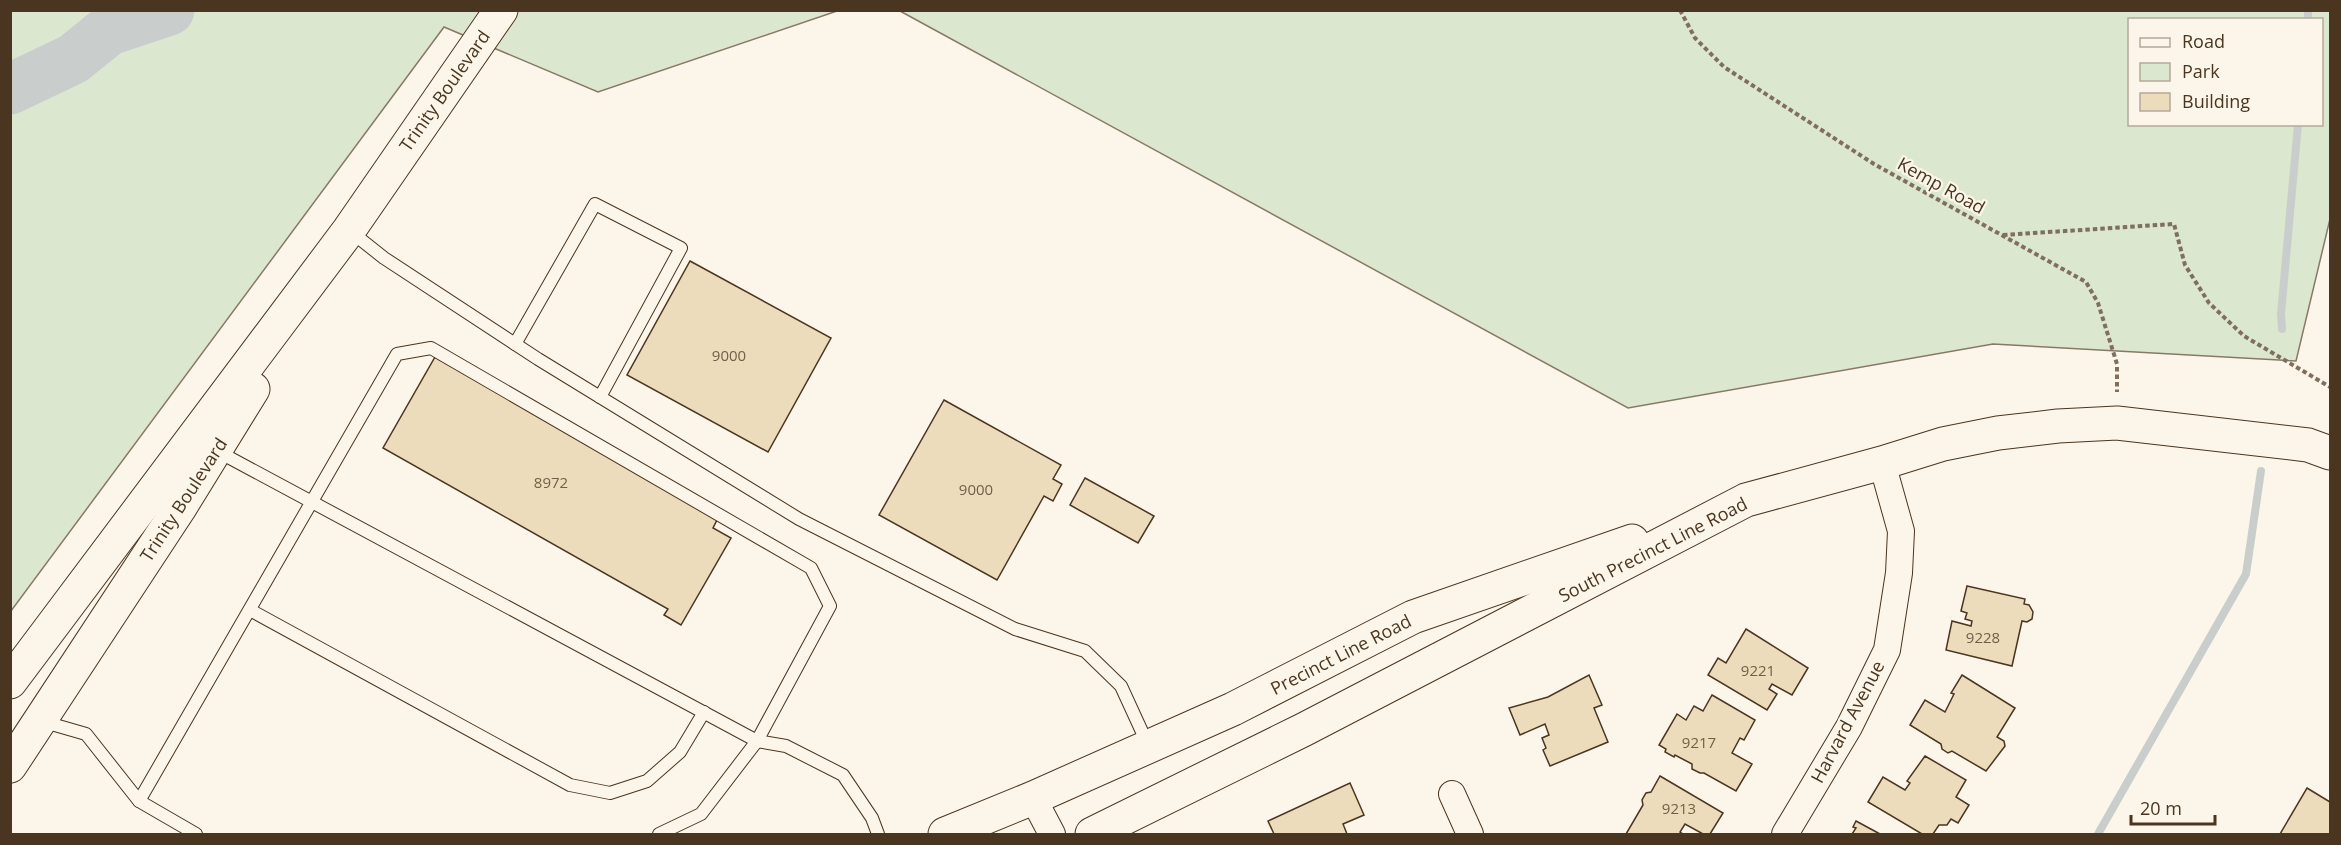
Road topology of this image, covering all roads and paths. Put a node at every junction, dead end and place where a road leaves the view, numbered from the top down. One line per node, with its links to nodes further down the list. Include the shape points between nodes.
1 (501, 10): 3 (main road, Trinity Boulevard)
2 (1680, 10): 4 (path, Kemp Road, via 1695,38 1724,67 1874,165)
3 (349, 230): 5 (lane, via 384,258); 9 (main road, Trinity Boulevard); 15 (main road, Trinity Boulevard)
4 (2002, 235): 6 (path, via 2174,224 2185,265 2209,303 2244,336); 8 (path, Kemp Road, via 2086,282 2098,303 2117,364)
5 (515, 344): 7 (lane); 7 (lane, via 595,204 681,248)
6 (2331, 387)
7 (600, 397): 19 (lane, via 799,519 1015,629 1085,651 1121,686)
8 (2117, 423): 10 (main road, South Precinct Line Road, via 2308,445); 11 (main road, South Precinct Line Road, via 1998,433 1943,444)
9 (216, 450): 13 (lane); 17 (main road, Trinity Boulevard)
10 (2331, 453)
11 (1882, 463): 12 (main road, South Precinct Line Road); 31 (street, Harvard Avenue, via 1901,531 1887,650 1849,727)
12 (1746, 500): 19 (main road, Precinct Line Road, via 1413,617 1233,709); 29 (main road, South Precinct Line Road, via 1303,730)
13 (312, 503): 14 (lane); 16 (lane); 18 (lane, via 397,354 431,348 811,568 830,606)
14 (250, 610): 16 (lane, via 570,785 610,793 647,781 680,753); 23 (lane)
15 (10, 682)
16 (704, 712): 18 (lane)
17 (40, 721): 20 (main road, Trinity Boulevard); 23 (lane, via 86,734)
18 (757, 741): 25 (lane, via 701,814); 26 (lane, via 786,746 843,775 872,818)
19 (1149, 747): 22 (main road, Precinct Line Road)
20 (10, 766)
21 (1452, 794): 30 (street)
22 (1033, 798): 27 (main road, Precinct Line Road); 28 (street)
23 (140, 801): 24 (lane)
24 (196, 834)
25 (659, 834)
26 (878, 834)
27 (945, 834)
28 (1052, 834)
29 (1092, 834)
30 (1470, 834)
31 (1785, 834)

